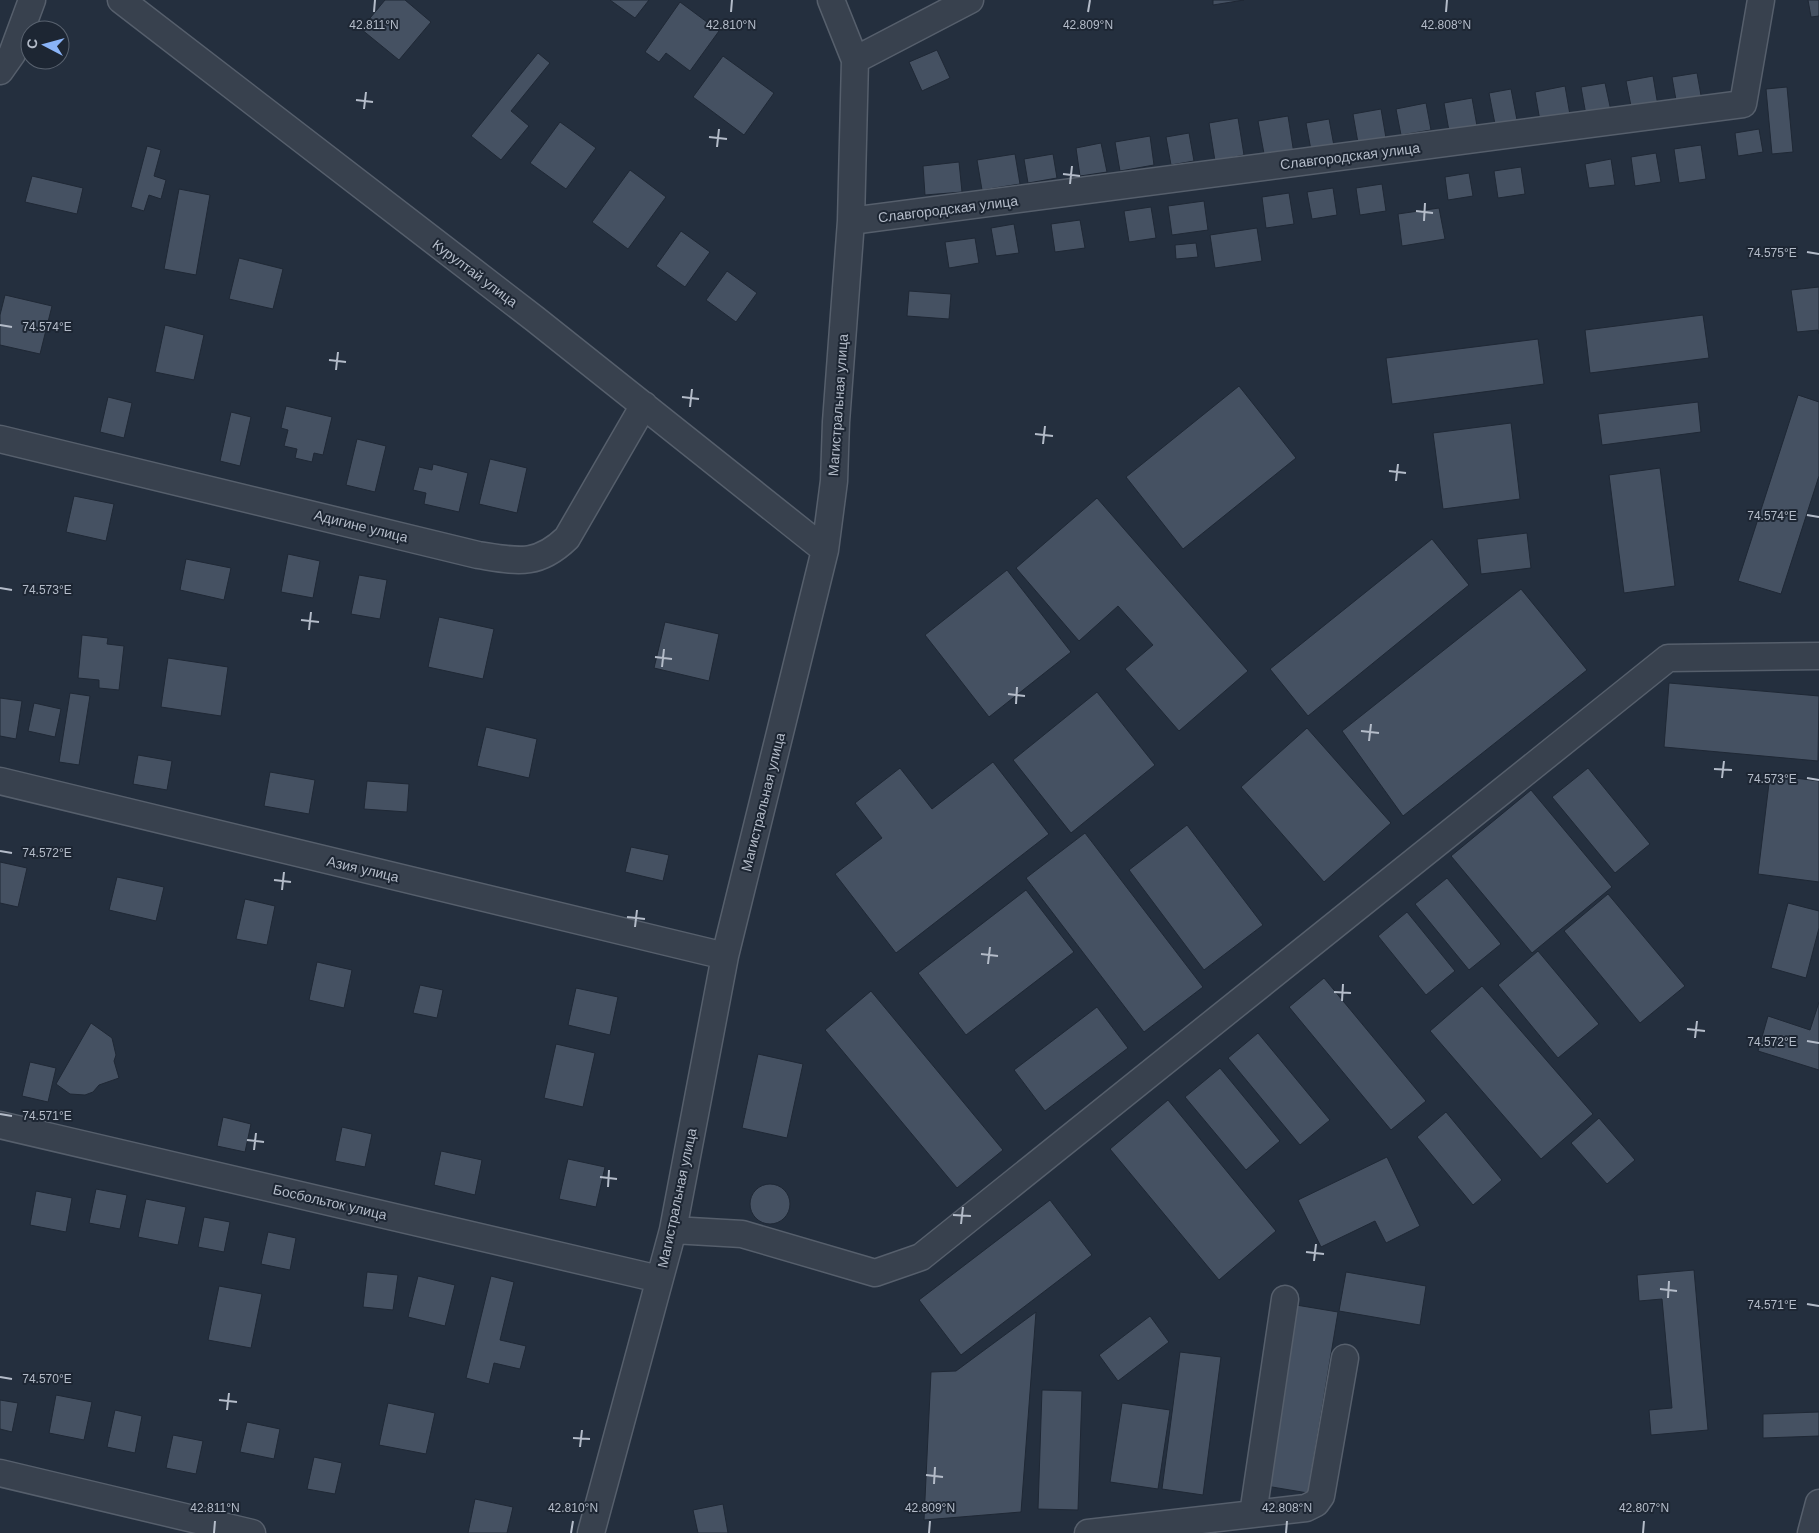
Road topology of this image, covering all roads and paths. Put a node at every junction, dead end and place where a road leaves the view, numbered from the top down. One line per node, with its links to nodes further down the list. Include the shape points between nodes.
1 (32, 0): 7 (street, via 12,54)
2 (122, 0): 9 (street, Курултай улица)
3 (831, 0): 6 (street)
4 (970, 0): 6 (street)
5 (1761, 0): 8 (street, Славгородская улица, via 1743,104)
6 (856, 60): 8 (street, Магистральная улица)
7 (0, 71)
8 (851, 221): 11 (street, Магистральная улица, via 834,481)
9 (644, 405): 10 (street, Адигине улица, via 567,538 553,551 536,559 510,560 468,552); 11 (street, Курултай улица)
10 (0, 439)
11 (825, 550): 14 (street, Магистральная улица)
12 (1819, 656): 16 (street, via 1668,658 921,1257 875,1273 742,1234)
13 (0, 782): 14 (street, Азия улица)
14 (725, 956): 16 (street, Магистральная улица)
15 (0, 1125): 17 (street, Босбольток улица)
16 (673, 1230): 17 (street, Магистральная улица)
17 (659, 1279): 24 (street, Магистральная улица)
18 (1285, 1299): 22 (street)
19 (1345, 1358): 22 (street, via 1321,1496 1306,1508)
20 (0, 1473): 23 (street)
21 (1819, 1503): 26 (street)
22 (1253, 1514): 25 (street)
23 (252, 1533)
24 (592, 1533)
25 (1088, 1533)
26 (1811, 1533)

